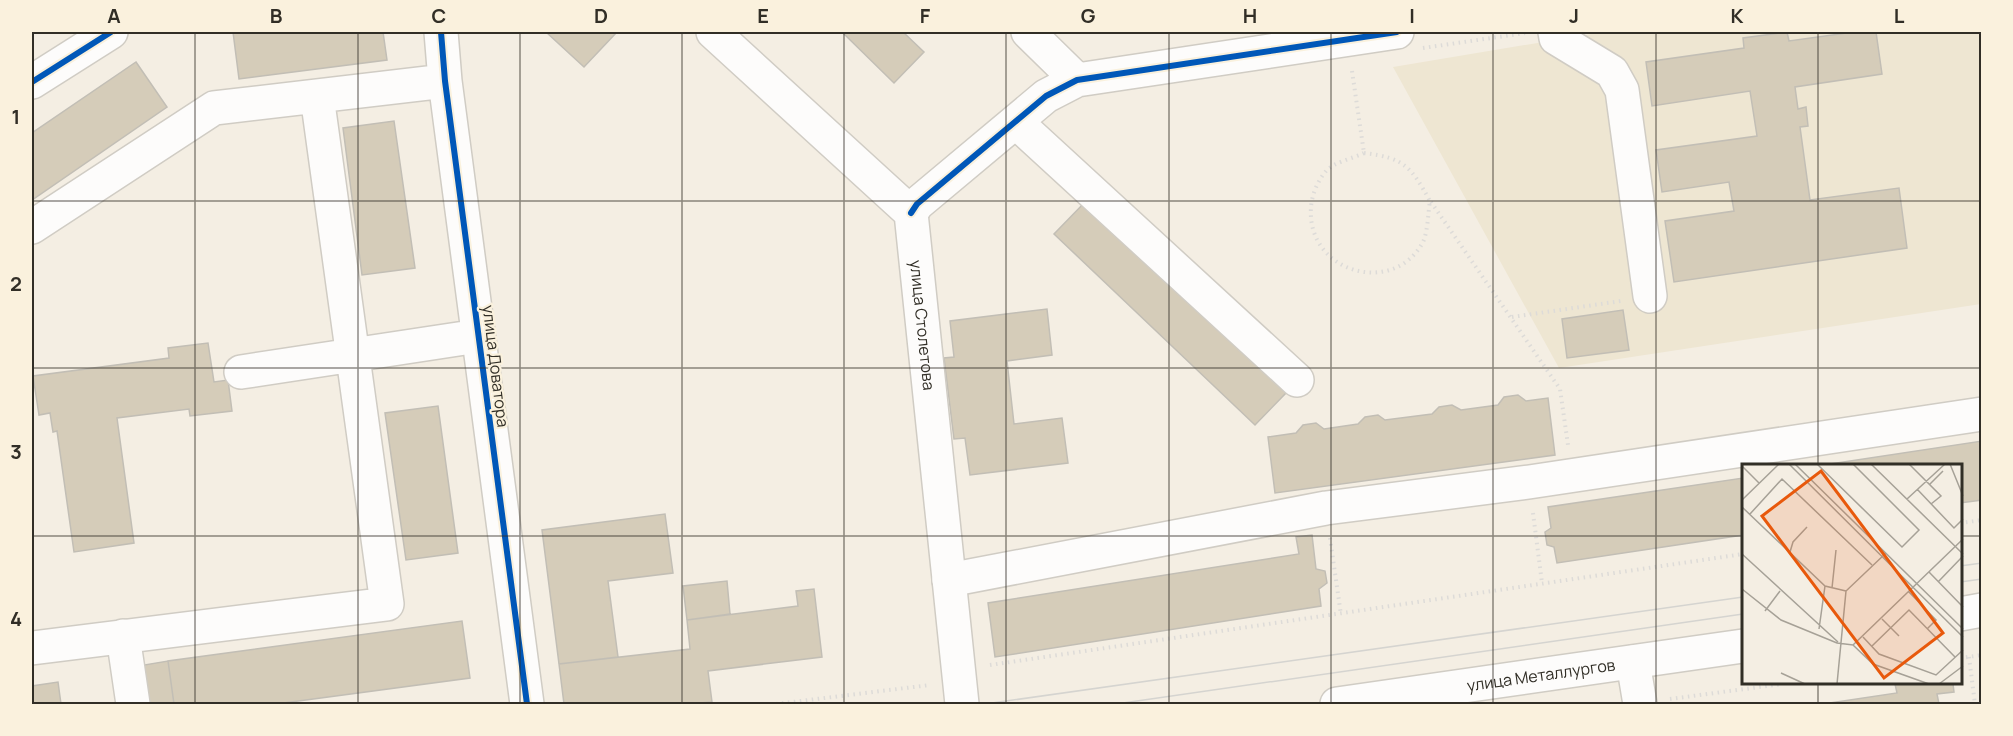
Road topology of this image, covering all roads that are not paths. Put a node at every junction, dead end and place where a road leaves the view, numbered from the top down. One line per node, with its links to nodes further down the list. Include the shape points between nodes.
1 (111, 32): 9 (street)
2 (441, 32): 8 (street, улица Доватора)
3 (713, 32): 12 (street)
4 (1028, 32): 7 (street)
5 (1397, 32): 7 (street)
6 (1555, 32): 14 (street, via 1556,38 1612,72 1622,90)
7 (1077, 80): 11 (street, via 1046,96)
8 (445, 81): 10 (street); 15 (street, улица Доватора)
9 (32, 82)
10 (317, 96): 13 (street, via 214,108); 16 (street)
11 (1016, 122): 12 (street); 18 (street)
12 (911, 213): 20 (street, улица Столетова)
13 (32, 227)
14 (1650, 296)
15 (478, 336): 16 (street); 30 (street, улица Доватора)
16 (350, 355): 17 (street); 23 (street, via 387,604)
17 (241, 372)
18 (1297, 380)
19 (1982, 414): 20 (street, via 1529,482 1326,508)
20 (949, 580): 27 (street, улица Столетова)
21 (1982, 610): 22 (street)
22 (1962, 614)
23 (123, 636): 25 (street); 29 (street)
24 (1742, 646): 26 (street, улица Металлургов)
25 (32, 648)
26 (1633, 662): 28 (street); 31 (street, улица Металлургов)
27 (961, 693)
28 (1640, 704)
29 (133, 705)
30 (527, 705)
31 (1337, 705)

